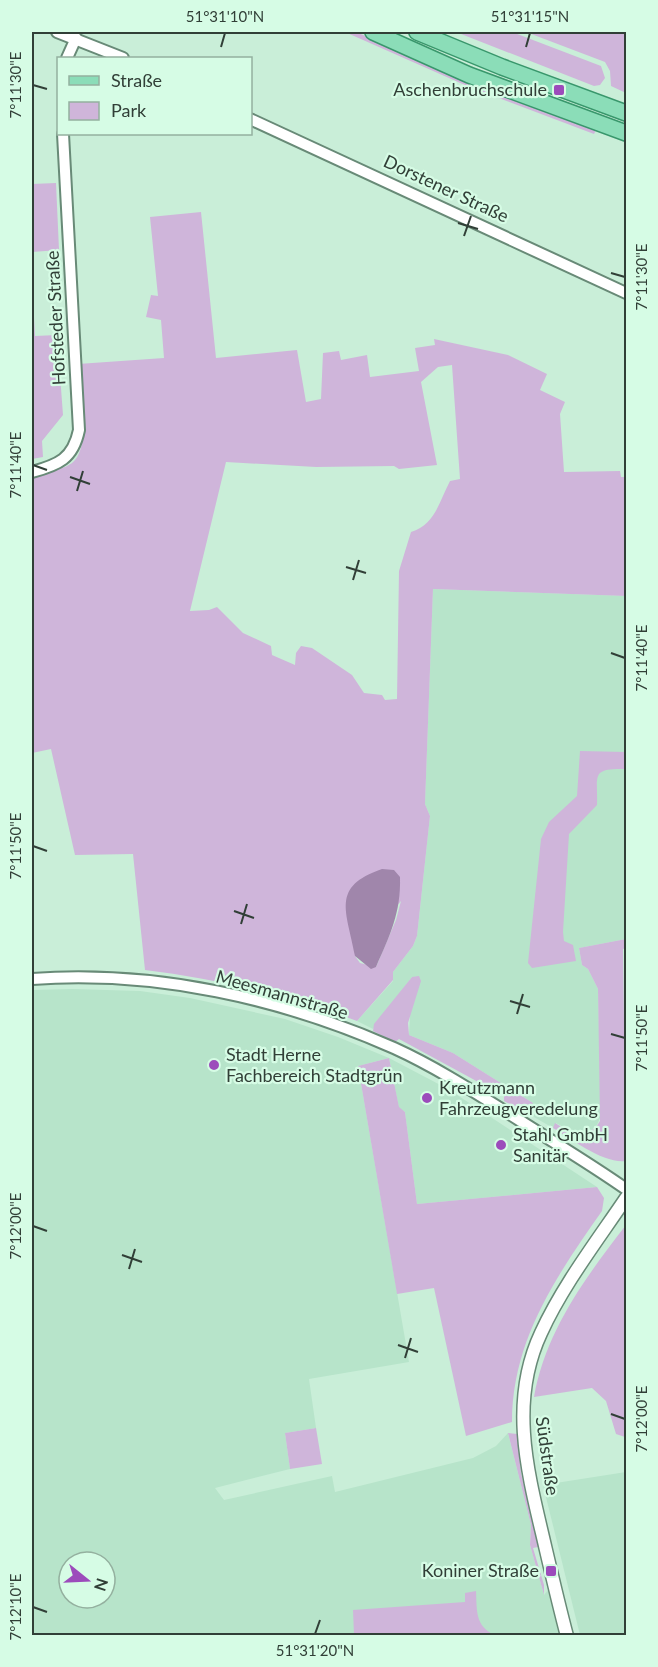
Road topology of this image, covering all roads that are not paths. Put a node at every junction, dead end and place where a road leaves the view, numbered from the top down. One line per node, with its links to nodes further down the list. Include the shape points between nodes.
1 (57, 32): 4 (street)
2 (373, 32): 9 (main road, via 489,83)
3 (417, 32): 7 (main road, via 530,79)
4 (76, 38): 5 (street); 6 (street)
5 (67, 57)
6 (121, 57)
7 (627, 113)
8 (252, 120): 11 (street, Dorstener Straße)
9 (627, 133)
10 (63, 135): 12 (street, Hofsteder Straße, via 79,430 64,461)
11 (627, 293)
12 (32, 472)
13 (32, 979): 14 (street, Meesmannstraße, via 130,980 183,986 325,1021 433,1068)
14 (627, 1189)
15 (627, 1198): 16 (street, Südstraße, via 562,1294 541,1333 526,1377 522,1424 528,1475)
16 (567, 1635)

